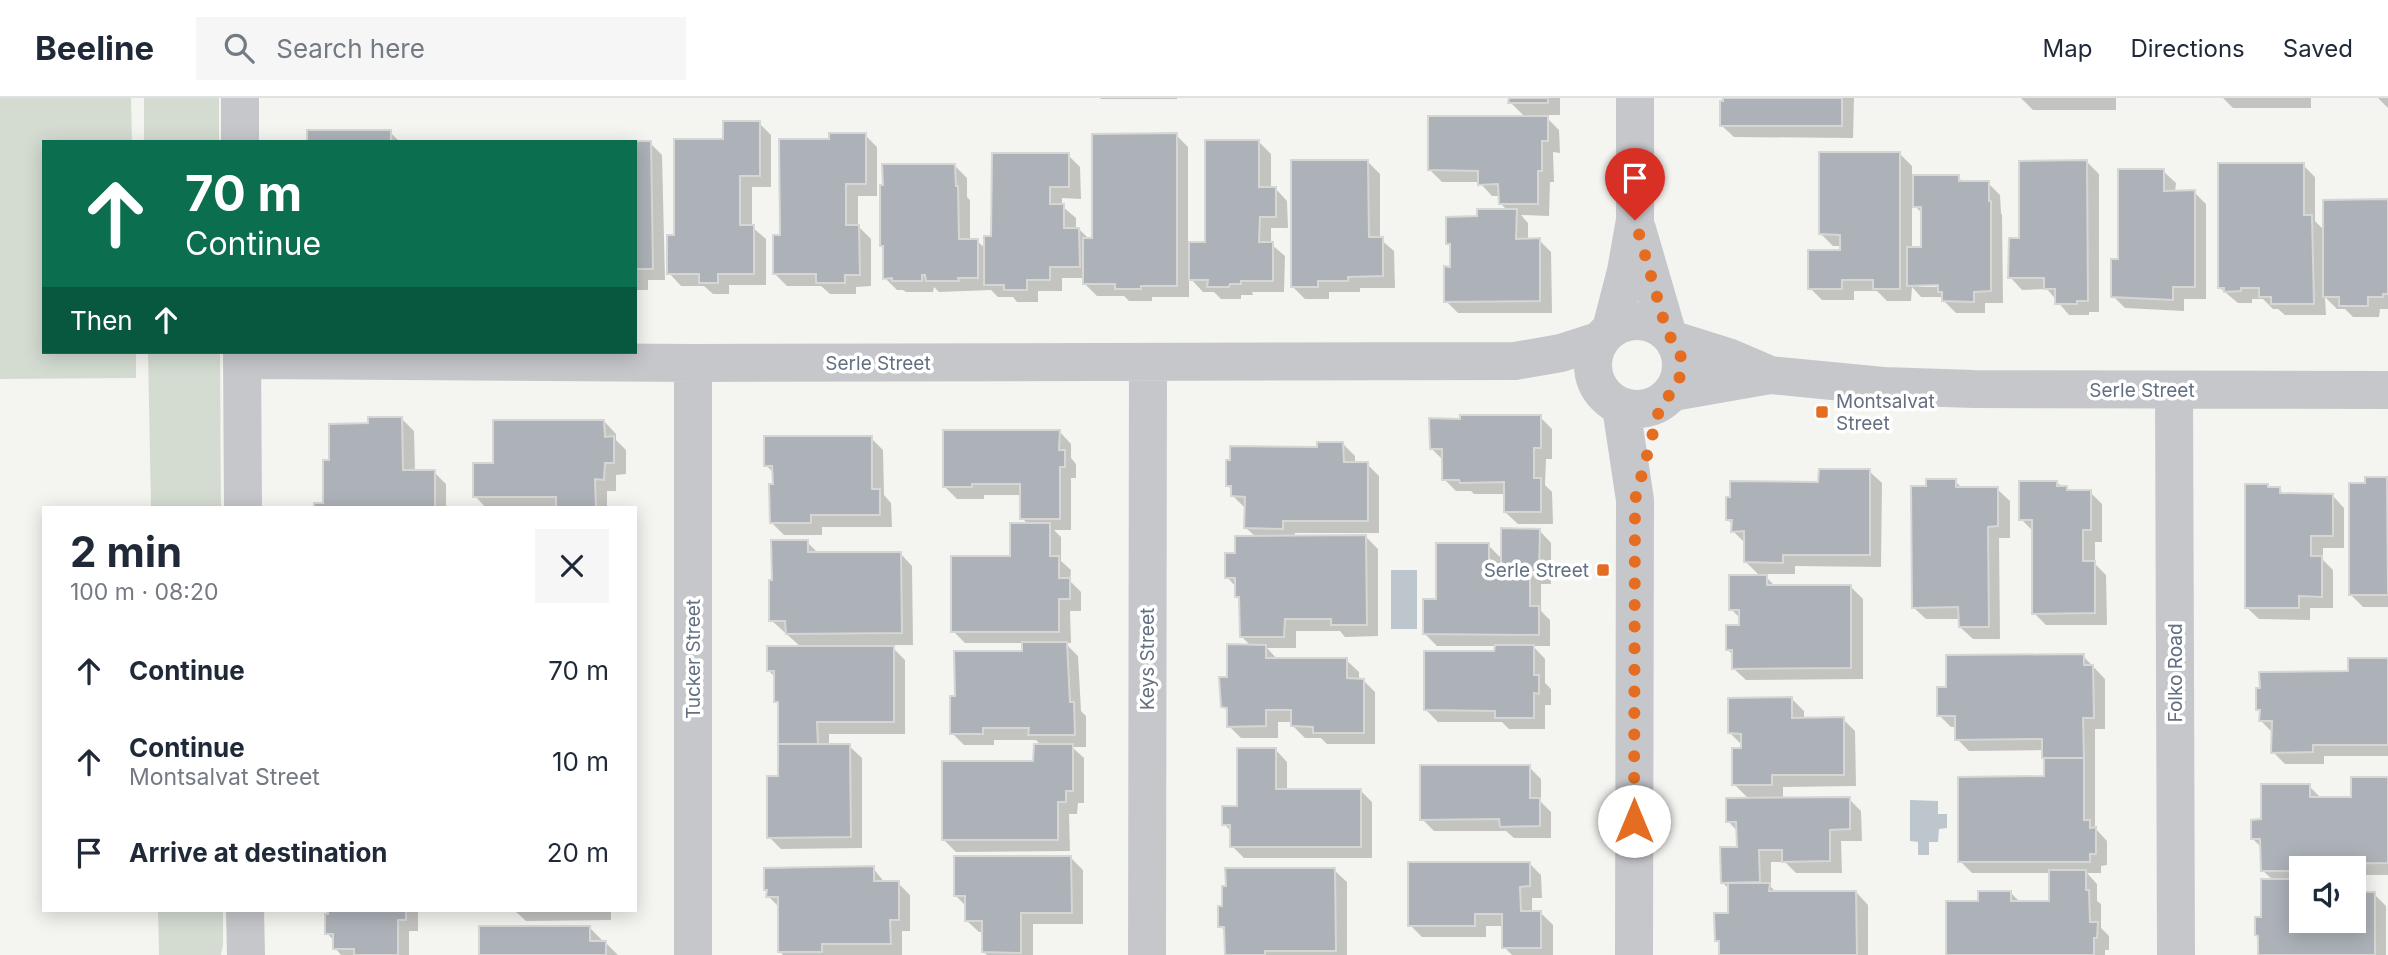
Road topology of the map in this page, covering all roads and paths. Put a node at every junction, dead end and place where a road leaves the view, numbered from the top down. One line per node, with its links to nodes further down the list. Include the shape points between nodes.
1 (240, 98): 3 (street)
2 (1634, 98): 4 (street)
3 (240, 140)
4 (1635, 220): 5 (street, via 1626,271); 6 (street)
5 (1606, 334): 6 (street, via 1633,320 1657,325); 8 (street, Serle Street, via 1561,353); 14 (street, via 1594,355 1594,372)
6 (1670, 336): 11 (street, Serle Street); 15 (street, via 1682,366)
7 (242, 356): 9 (street, Serle Street); 17 (street)
8 (1515, 361): 10 (street, Serle Street); 14 (street, Serle Street)
9 (692, 363): 10 (street, Serle Street); 20 (street, Tucker Street)
10 (1148, 363): 21 (street, Keys Street)
11 (1770, 375): 12 (street, Serle Street, via 1883,386); 15 (street, Serle Street)
12 (2174, 390): 13 (street, Serle Street); 23 (street, Folko Road)
13 (2388, 390)
14 (1610, 397): 15 (street, via 1635,410); 16 (street)
15 (1667, 397): 16 (street)
16 (1635, 500): 22 (street)
17 (243, 506)
18 (245, 912): 19 (street)
19 (246, 955)
20 (693, 955)
21 (1147, 955)
22 (1634, 955)
23 (2176, 955)

